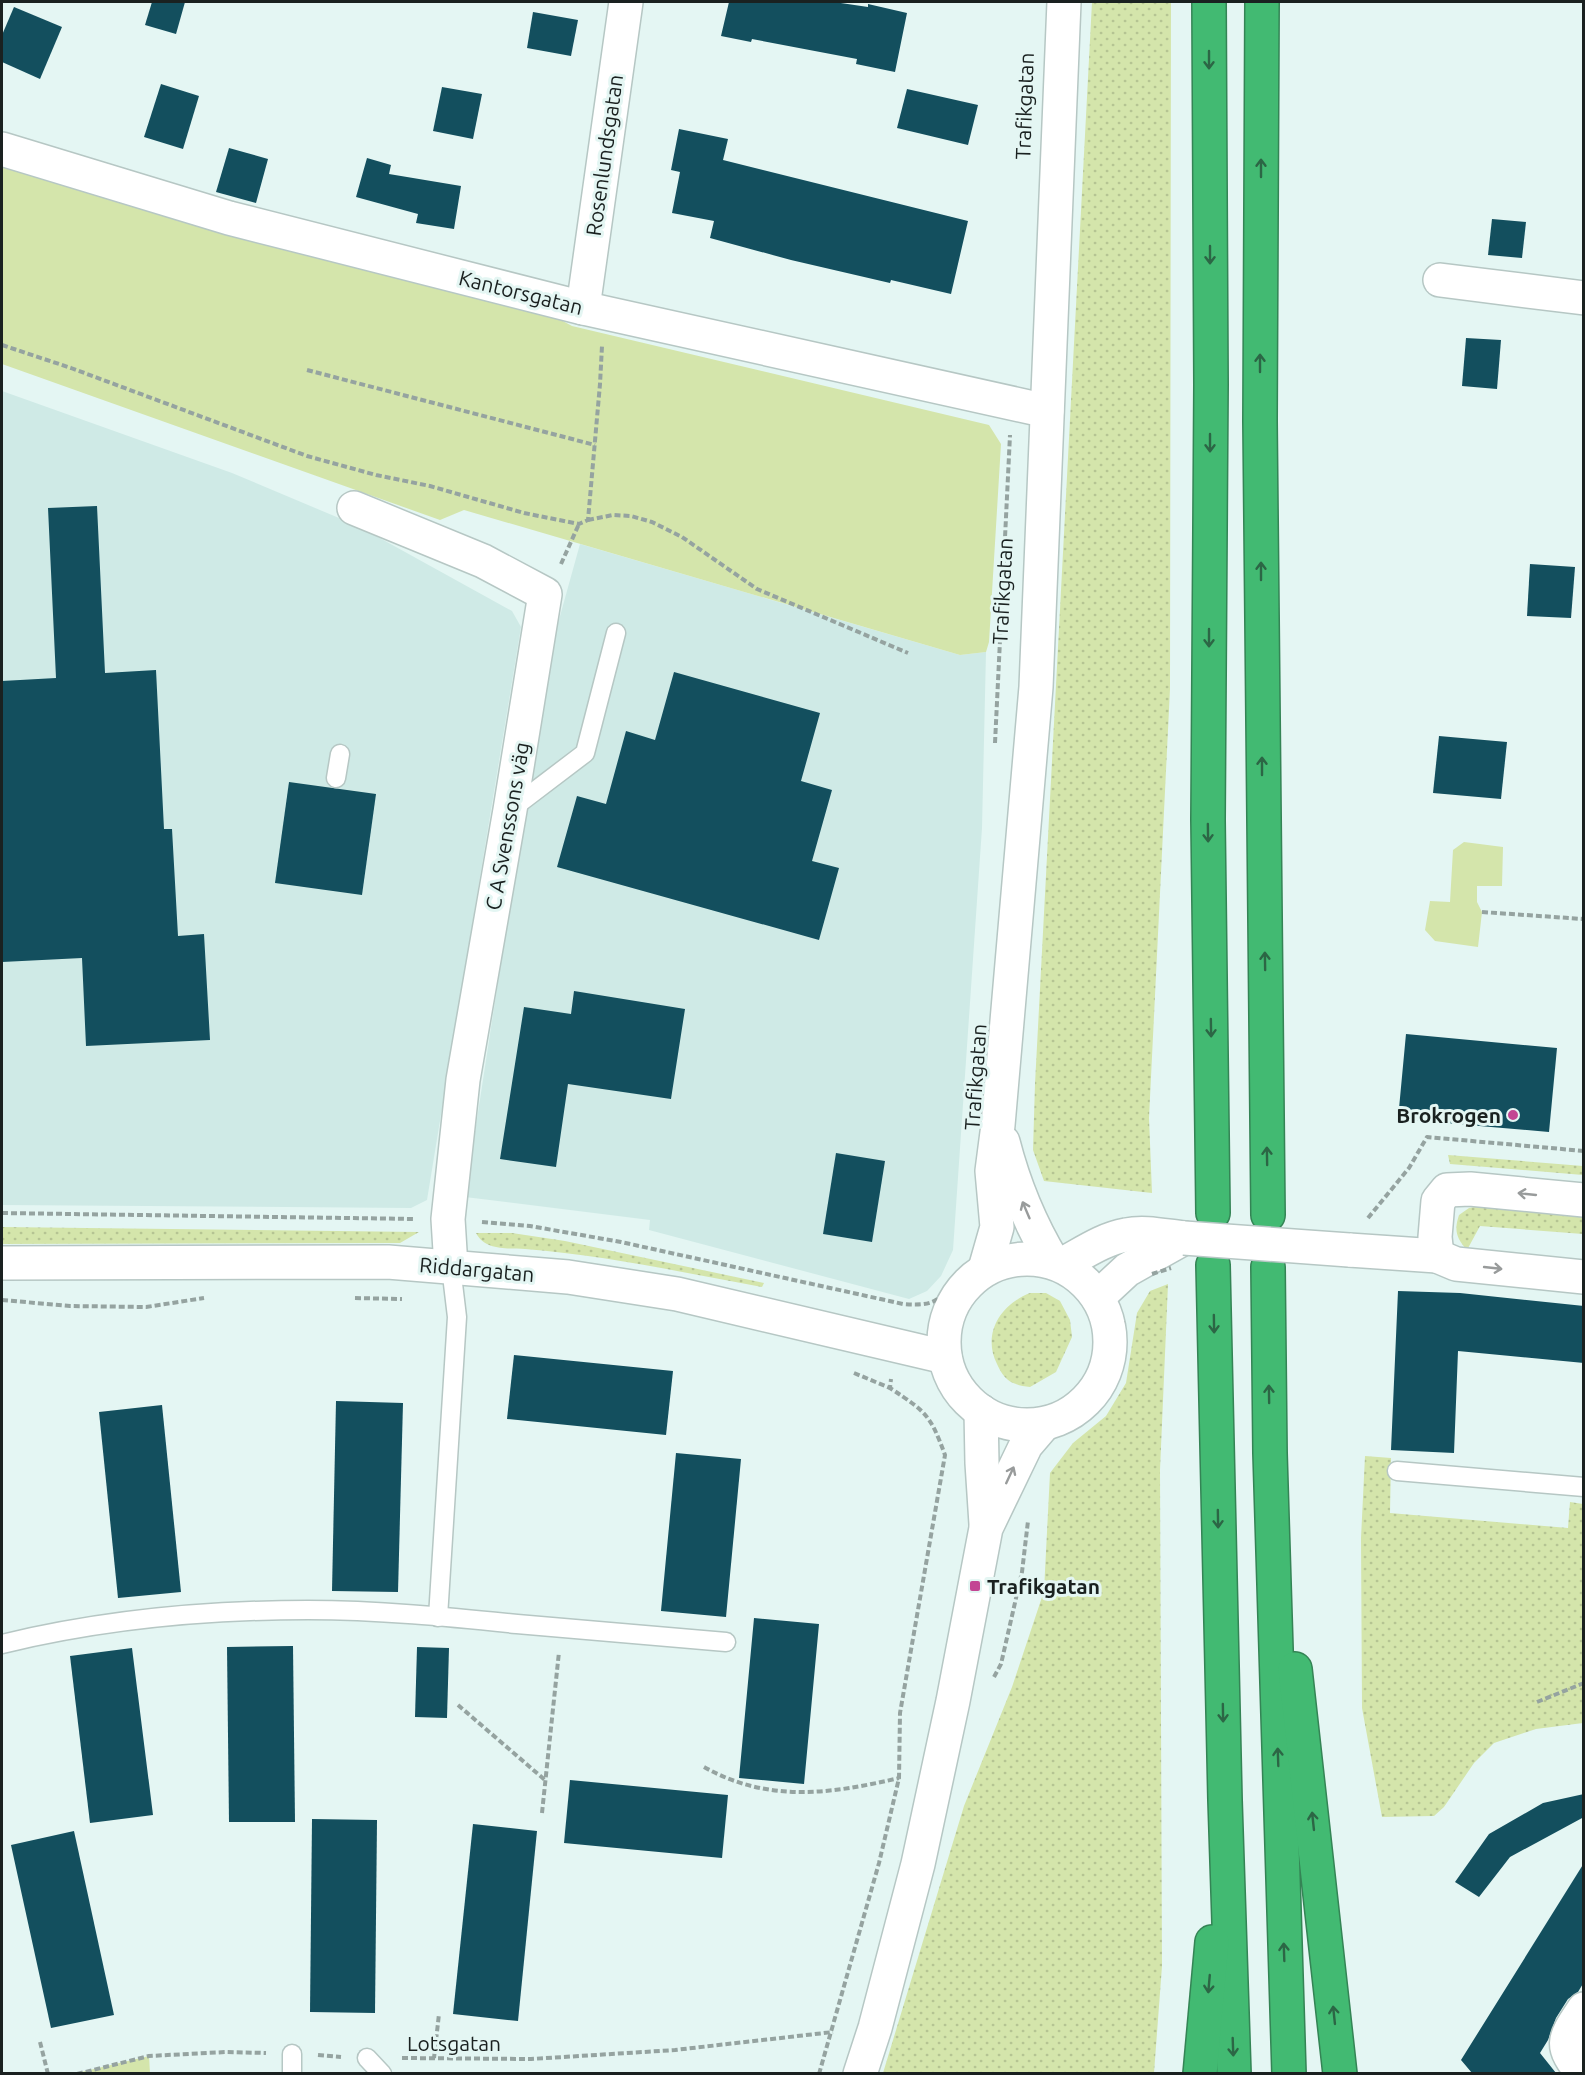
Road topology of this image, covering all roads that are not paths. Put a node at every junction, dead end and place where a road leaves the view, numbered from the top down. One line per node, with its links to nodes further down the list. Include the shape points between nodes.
1 (626, 2): 8 (street, Rosenlundsgatan)
2 (1064, 2): 9 (street, Trafikgatan)
3 (1209, 2): 17 (highway, one-way to 17, via 1208,820)
4 (1262, 2): 18 (highway, one-way to 4, via 1260,433)
5 (2, 148): 8 (street, Kantorsgatan, via 229,218)
6 (1440, 280): 7 (street)
7 (1584, 298)
8 (594, 310): 9 (street, Kantorsgatan)
9 (1047, 411): 15 (street, Trafikgatan, via 1036,687)
10 (354, 508): 14 (street, C A Svenssons väg, via 483,561 545,594)
11 (616, 633): 14 (lane, via 585,753)
12 (340, 754): 13 (lane)
13 (336, 778)
14 (510, 810): 24 (street, C A Svenssons väg, via 463,1080 448,1219)
15 (998, 1125): 22 (street, Trafikgatan, one-way to 15, via 1037,1234 1023,1203); 26 (street, Trafikgatan, via 992,1171 997,1227)
16 (1584, 1200): 20 (street, one-way to 20, via 1470,1188 1447,1190 1438,1201)
17 (1213, 1214)
18 (1268, 1215)
19 (1184, 1238): 20 (street, bridge, via 1354,1235); 22 (street, via 1127,1234); 28 (street)
20 (1437, 1256): 27 (street, one-way to 27, via 1456,1264)
21 (2, 1263): 24 (street, Riddargatan, via 388,1262)
22 (1057, 1263): 26 (street, via 1033,1258 1009,1260); 28 (street)
23 (1213, 1265): 39 (highway, one-way to 39)
24 (451, 1267): 29 (street, Riddargatan, via 568,1277 677,1294); 36 (lane, via 457,1317)
25 (1268, 1267): 32 (highway, one-way to 25)
26 (972, 1273): 29 (street, via 951,1307 944,1332)
27 (1584, 1278)
28 (1111, 1305): 31 (street, via 1105,1312 1110,1335 1109,1360 1100,1382 1086,1401 1066,1416)
29 (945, 1357): 30 (street, via 957,1388)
30 (981, 1412): 31 (street, via 1019,1425); 35 (street)
31 (1044, 1424): 35 (street, one-way to 31, via 1026,1445)
32 (1270, 1453): 48 (highway, one-way to 32); 49 (highway, one-way to 32)
33 (1397, 1471): 34 (lane)
34 (1584, 1487)
35 (986, 1528): 45 (street, via 918,1864)
36 (438, 1617): 37 (lane); 38 (lane, via 309,1610 208,1614 108,1623)
37 (726, 1642)
38 (2, 1644)
39 (1225, 1800): 46 (highway, one-way to 46); 47 (highway, one-way to 47)
40 (1584, 2008): 50 (street, via 1565,2043 1568,2056)
41 (292, 2054): 43 (lane)
42 (367, 2058): 44 (lane)
43 (292, 2073)
44 (382, 2073)
45 (860, 2073)
46 (1200, 2073)
47 (1234, 2073)
48 (1289, 2073)
49 (1340, 2073)
50 (1583, 2073)

